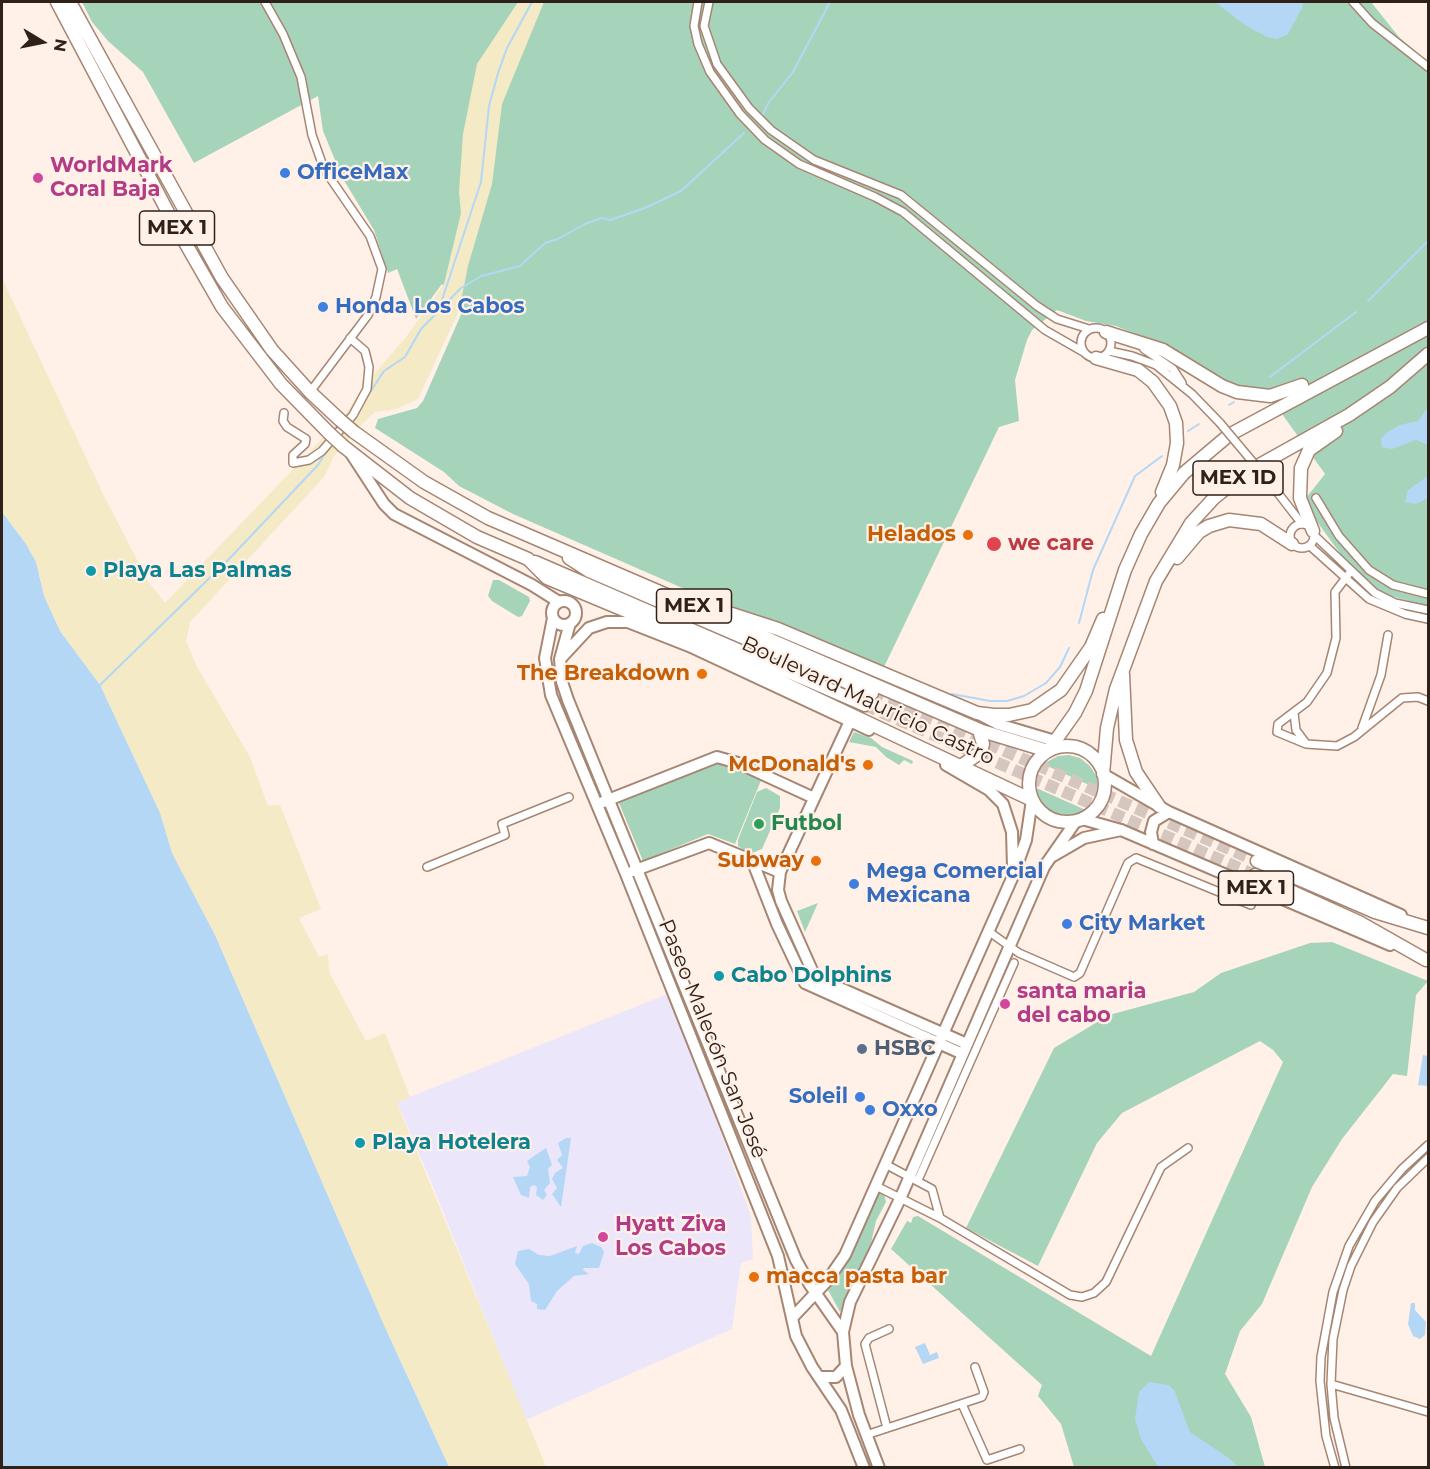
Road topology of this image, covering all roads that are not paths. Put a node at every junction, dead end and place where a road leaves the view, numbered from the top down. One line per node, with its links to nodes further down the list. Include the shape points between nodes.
1 (57, 2): 24 (highway, MEX 1, bridge, via 215,296 281,384)
2 (70, 2): 22 (highway, MEX 1, via 222,278 261,335)
3 (266, 2): 16 (street, via 301,77 312,135 324,169 365,227 379,258 381,283 368,315)
4 (698, 2): 7 (street)
5 (709, 2): 8 (street)
6 (1353, 2): 9 (street, via 1372,23)
7 (695, 13): 8 (street); 11 (street, via 698,44 710,72 734,107 765,140 799,164 903,212)
8 (705, 16): 10 (street, via 706,36 717,64 749,108 771,130 814,159 901,195)
9 (1428, 67)
10 (1010, 284): 11 (street); 14 (street, via 1056,319)
11 (1002, 294): 19 (street, via 1045,330)
12 (1428, 320): 15 (highway, via 1297,388 1270,396 1229,389 1163,350)
13 (1428, 328): 27 (highway, MEX 1D, via 1229,435 1184,473)
14 (1089, 329): 15 (street, via 1098,328); 19 (street, via 1081,340)
15 (1108, 335): 17 (street); 21 (street, via 1154,354 1173,369)
16 (351, 338): 22 (street); 23 (street, via 365,351 369,367 367,389 353,415 322,451 309,460 293,463 293,455 306,439 287,427)
17 (1108, 351): 19 (street); 21 (street, via 1156,365)
18 (1428, 354): 42 (highway, MEX 1D, via 1371,401 1245,473 1214,498 1177,542)
19 (1090, 355): 27 (highway, via 1138,370 1170,406 1177,433 1176,453 1170,476)
20 (1428, 363): 28 (highway, via 1388,397 1309,450 1301,468 1299,491)
21 (1185, 388): 26 (street, bridge, via 1220,423)
22 (310, 392): 30 (highway, Boulevard Mauricio Castro / MEX 1, bridge, via 354,432 443,494)
23 (284, 412)
24 (348, 450): 32 (highway, Boulevard Mauricio Castro / MEX 1, via 410,498 477,537); 41 (street, via 394,514)
25 (1316, 498): 35 (street, via 1346,545)
26 (1286, 505): 28 (street); 29 (street)
27 (1150, 517): 36 (highway, MEX 1D)
28 (1310, 530): 29 (street, via 1294,527); 31 (street); 33 (street)
29 (1291, 540): 31 (street, via 1300,549); 42 (highway, via 1251,521 1229,520 1209,526 1185,545)
30 (543, 541): 40 (highway, Boulevard Mauricio Castro / MEX 1); 52 (highway, Boulevard Mauricio Castro, via 589,571)
31 (1310, 546): 34 (street)
32 (528, 559): 47 (highway, Boulevard Mauricio Castro / MEX 1, via 547,578); 54 (highway, Boulevard Mauricio Castro)
33 (1351, 571): 34 (street); 37 (street)
34 (1344, 578): 39 (street); 56 (street, via 1335,592 1336,638 1327,673 1316,693)
35 (1384, 581): 37 (street); 38 (street)
36 (1118, 591): 55 (highway, via 1091,647 1061,690 1036,708 1018,714); 61 (highway, MEX 1D, via 1086,691)
37 (1375, 593): 39 (street); 43 (street, via 1395,603)
38 (1428, 594)
39 (1369, 599): 45 (street, via 1405,614)
40 (680, 600): 55 (highway, via 716,607 778,629); 58 (highway, Boulevard Mauricio Castro / MEX 1)
41 (559, 602): 44 (street, via 553,609); 46 (street, via 568,601 575,607)
42 (1147, 604): 51 (highway, MEX 1D)
43 (1428, 610)
44 (553, 618): 46 (street, via 560,624); 68 (street, Paseo Malecón San José, via 545,658 546,680)
45 (1428, 618)
46 (570, 623): 49 (street, Paseo Malecón San José)
47 (667, 628): 50 (highway); 62 (highway, Boulevard Mauricio Castro / MEX 1)
48 (1388, 635): 59 (street, via 1379,683)
49 (560, 659): 50 (street, via 581,635 599,624 628,622); 66 (street, Paseo Malecón San José, via 562,682)
50 (716, 659): 57 (street)
51 (1123, 669): 63 (highway, MEX 1D, via 1109,717); 69 (highway, via 1126,740 1136,772)
52 (872, 693)
53 (1428, 700): 59 (street, via 1402,698)
54 (865, 705)
55 (977, 713): 61 (street)
56 (1294, 713): 60 (street, via 1296,730); 60 (street, via 1278,724 1277,732)
57 (850, 721): 65 (street); 81 (street, via 941,762 996,796 1011,825)
58 (979, 730): 61 (highway, Boulevard Mauricio Castro / MEX 1); 62 (highway, via 981,752)
59 (1362, 730): 60 (street, via 1337,747)
60 (1306, 744)
61 (1052, 746): 63 (highway, via 1080,749 1096,761); 67 (highway, via 1030,774)
62 (961, 766): 67 (highway, Boulevard Mauricio Castro / MEX 1)
63 (1103, 774): 69 (street, MEX 1); 70 (highway, via 1101,801 1093,812)
64 (569, 797): 76 (street, via 502,824 505,835)
65 (814, 798): 66 (street, via 717,757); 78 (street)
66 (609, 800): 68 (street); 77 (street, Paseo Malecón San José)
67 (1032, 800): 70 (highway, via 1050,819); 81 (street, via 1026,840)
68 (597, 805): 79 (street, Paseo Malecón San José)
69 (1164, 809): 72 (street, via 1154,821); 85 (street, MEX 1)
70 (1079, 820): 71 (street, MEX 1); 73 (street)
71 (1121, 830): 72 (street, MEX 1); 73 (street, via 1084,838)
72 (1153, 844): 88 (street, MEX 1)
73 (1048, 859): 87 (street)
74 (752, 860): 77 (street, via 719,845 704,843); 78 (street); 84 (street)
75 (1257, 861): 85 (highway, via 1375,912)
76 (427, 867)
77 (637, 869): 79 (street); 91 (street, Paseo Malecón San José)
78 (780, 872): 83 (street, via 778,890)
79 (626, 874): 92 (street, Paseo Malecón San José)
80 (1255, 875): 88 (highway, via 1359,922)
81 (1013, 876): 86 (street)
82 (1251, 906): 87 (street, via 1136,858 1128,863 1078,975 1065,974 1019,953)
83 (787, 915): 84 (street); 90 (street, via 811,972)
84 (776, 920): 90 (street, via 805,983)
85 (1428, 927)
86 (988, 931): 87 (street); 93 (street)
87 (1009, 944): 94 (street)
88 (1427, 961)
89 (1014, 963): 101 (street)
90 (857, 1002): 93 (street)
91 (692, 1004): 92 (street); 105 (street, Paseo Malecón San José, via 786,1237)
92 (679, 1009): 106 (street, Paseo Malecón San José, via 778,1256)
93 (940, 1038): 94 (street); 98 (street)
94 (965, 1049): 101 (street)
95 (1428, 1145): 99 (street)
96 (1188, 1148): 104 (street, via 1167,1161 1155,1176 1106,1282 1088,1296 1070,1295)
97 (1428, 1158): 100 (street)
98 (885, 1164): 101 (street); 102 (street)
99 (1402, 1169): 100 (street); 120 (street, via 1365,1216 1343,1259 1333,1292 1320,1382 1326,1436)
100 (1409, 1175): 112 (street, via 1373,1222 1351,1266 1333,1339)
101 (914, 1178): 103 (street); 104 (street, via 932,1189)
102 (876, 1186): 103 (street); 105 (street, via 845,1255)
103 (900, 1198): 104 (street); 108 (street, via 855,1289)
104 (940, 1218)
105 (816, 1294): 106 (street); 108 (street, Paseo Malecón San José)
106 (792, 1318): 111 (street, Paseo Malecón San José, via 802,1349)
107 (889, 1329): 115 (street, via 865,1344)
108 (843, 1332): 109 (street)
109 (846, 1366): 111 (street, via 836,1377); 116 (street)
110 (975, 1367): 113 (street, via 984,1396)
111 (819, 1377): 118 (street, Paseo Malecón San José, via 841,1410)
112 (1331, 1384): 114 (street); 121 (street, via 1334,1418)
113 (962, 1404): 115 (street); 117 (street, via 987,1460)
114 (1428, 1412)
115 (887, 1428): 116 (street)
116 (866, 1435): 119 (street)
117 (1020, 1449)
118 (864, 1467)
119 (879, 1467)
120 (1335, 1467)
121 (1346, 1467)

